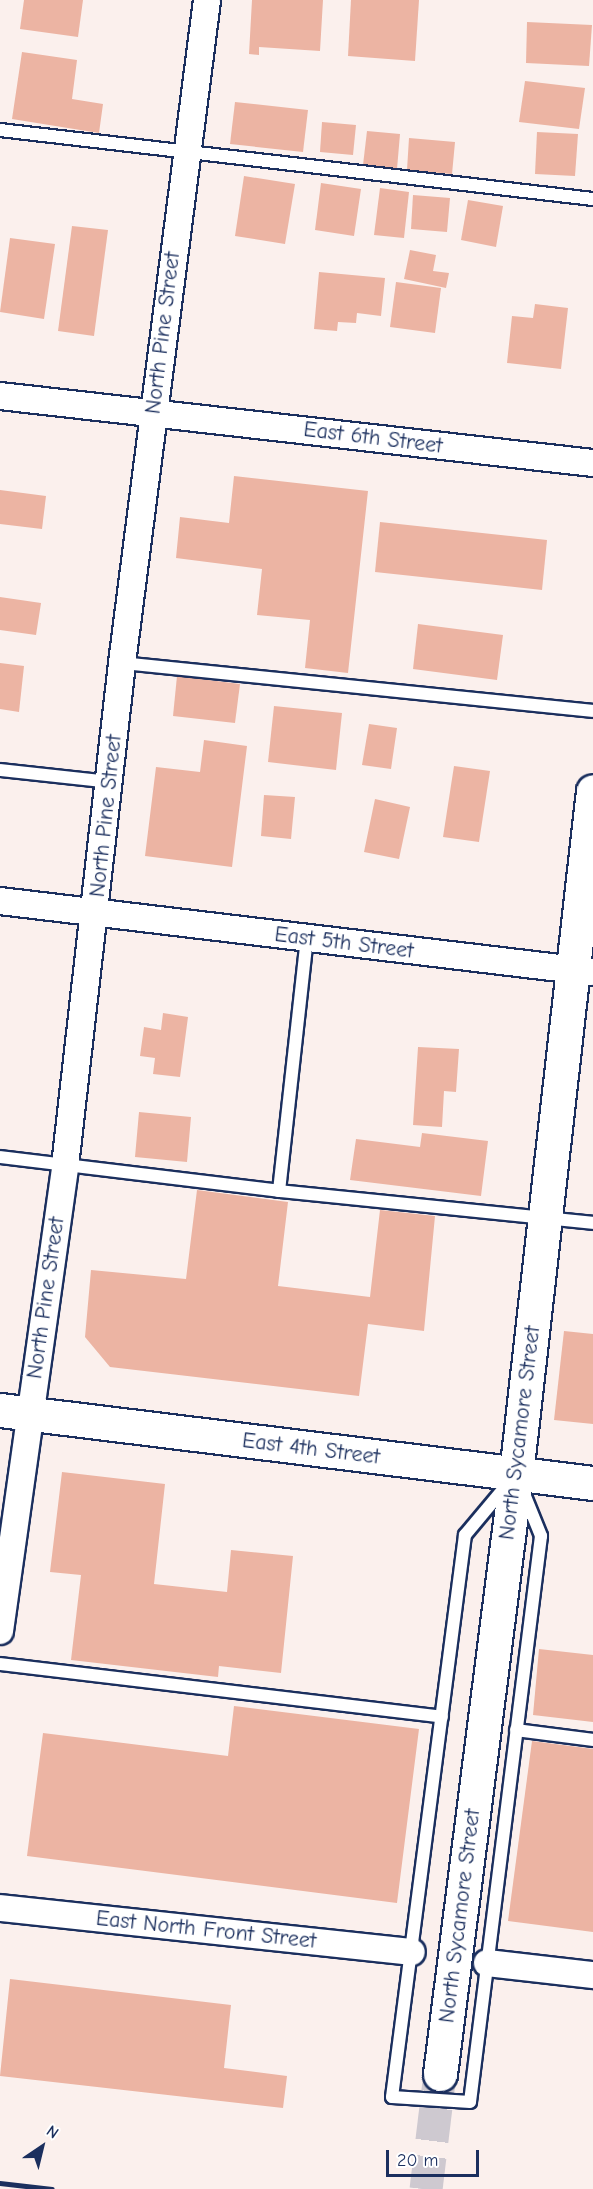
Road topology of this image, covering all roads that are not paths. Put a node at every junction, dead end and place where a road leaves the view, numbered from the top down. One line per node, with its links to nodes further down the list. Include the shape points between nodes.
1 (207, 0): 3 (street, North Pine Street)
2 (0, 130): 3 (lane)
3 (187, 152): 4 (lane); 6 (street, North Pine Street)
4 (593, 199)
5 (0, 396): 6 (street, East 6th Street)
6 (153, 413): 7 (street, East 6th Street); 8 (street, North Pine Street)
7 (593, 464)
8 (122, 663): 9 (lane); 11 (street, North Pine Street)
9 (593, 711)
10 (0, 770): 11 (lane)
11 (110, 782): 14 (street, North Pine Street)
12 (593, 791): 16 (main road, North Sycamore Street)
13 (0, 901): 14 (street, East 5th Street)
14 (96, 913): 15 (street, East 5th Street); 18 (street, North Pine Street)
15 (307, 938): 16 (street, East 5th Street); 19 (lane)
16 (583, 971): 20 (main road, North Sycamore Street)
17 (0, 1157): 18 (lane)
18 (65, 1166): 19 (lane); 22 (street, North Pine Street)
19 (279, 1191): 20 (lane)
20 (545, 1218): 21 (lane); 23 (main road, North Sycamore Street)
21 (593, 1223)
22 (15, 1412): 23 (main road, East 4th Street); 25 (street, North Pine Street)
23 (516, 1474): 24 (main road, East 4th Street); 27 (lane, via 465,1535); 28 (lane, via 541,1536); 34 (main road, North Sycamore Street)
24 (593, 1483)
25 (0, 1631)
26 (0, 1664): 27 (lane)
27 (442, 1717): 31 (lane)
28 (516, 1730): 29 (lane); 32 (lane)
29 (593, 1740)
30 (0, 1908): 31 (street, East North Front Street)
31 (412, 1952): 32 (lane, via 392,2097 470,2102)
32 (488, 1963): 33 (street)
33 (593, 1975)
34 (440, 2074)

